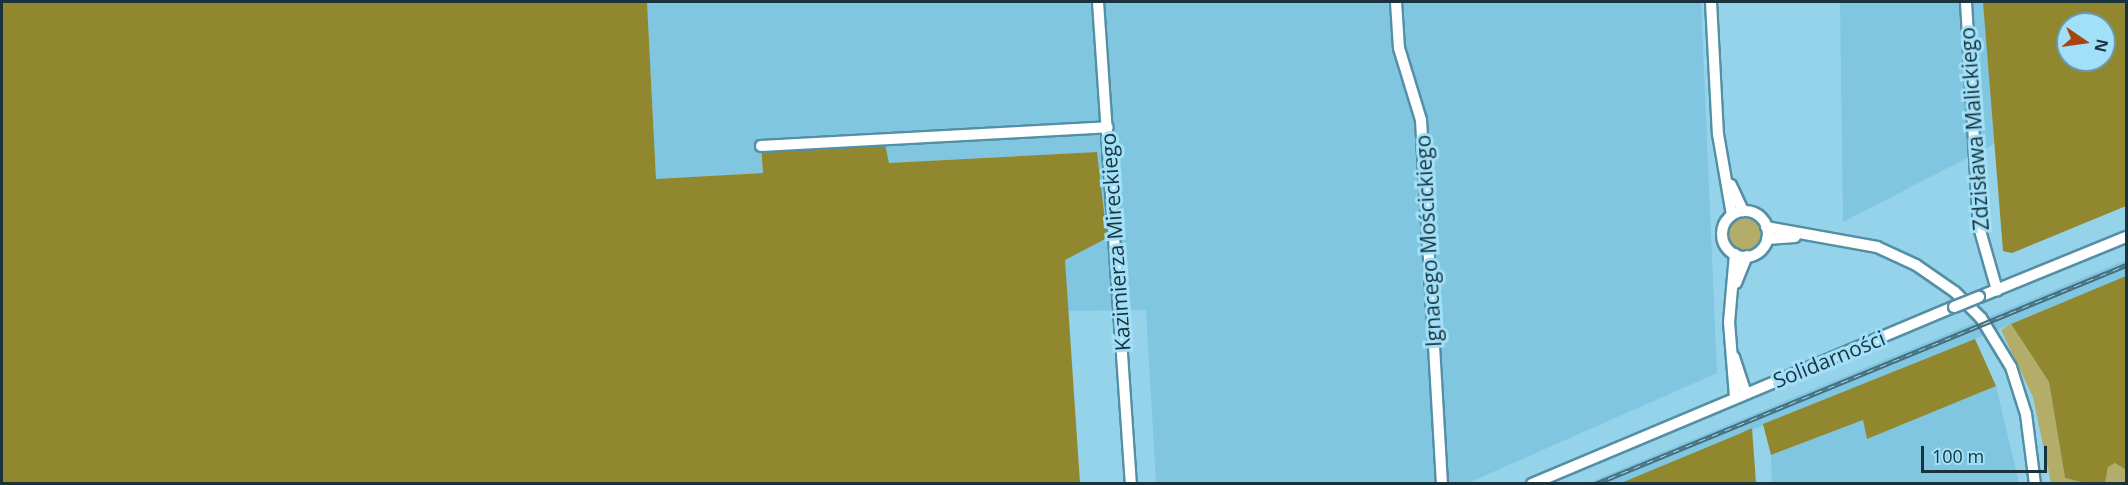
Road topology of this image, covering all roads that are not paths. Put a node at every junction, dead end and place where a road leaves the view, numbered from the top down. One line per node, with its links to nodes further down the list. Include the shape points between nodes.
1 (1098, 2): 5 (street, Kazimierza Mireckiego)
2 (1396, 2): 21 (street, Ignacego Mościckiego, via 1399,48 1421,120)
3 (1711, 2): 7 (street, via 1718,134)
4 (1966, 2): 16 (street, Zdzisława Malickiego, via 1979,227)
5 (1107, 127): 6 (street); 20 (street, Kazimierza Mireckiego)
6 (761, 146)
7 (1728, 179): 8 (street); 9 (street)
8 (1743, 211): 9 (street); 10 (street, via 1757,215)
9 (1732, 215): 14 (street, via 1722,232)
10 (1766, 227): 11 (street); 13 (street)
11 (1810, 236): 13 (street); 19 (street, via 1857,242 1899,256 1934,276 1974,310 1995,338 2017,382)
12 (2127, 237): 16 (street, Solidarności)
13 (1767, 239): 15 (street, via 1760,251)
14 (1735, 254): 15 (street); 17 (street)
15 (1747, 256): 17 (street)
16 (1997, 290): 18 (street, Solidarności, bridge)
17 (1732, 291): 18 (street, via 1731,348)
18 (1741, 395): 22 (street, Solidarności)
19 (2033, 453): 23 (street); 24 (street)
20 (1131, 483)
21 (1442, 483)
22 (1532, 483)
23 (2035, 483)
24 (2041, 483)

